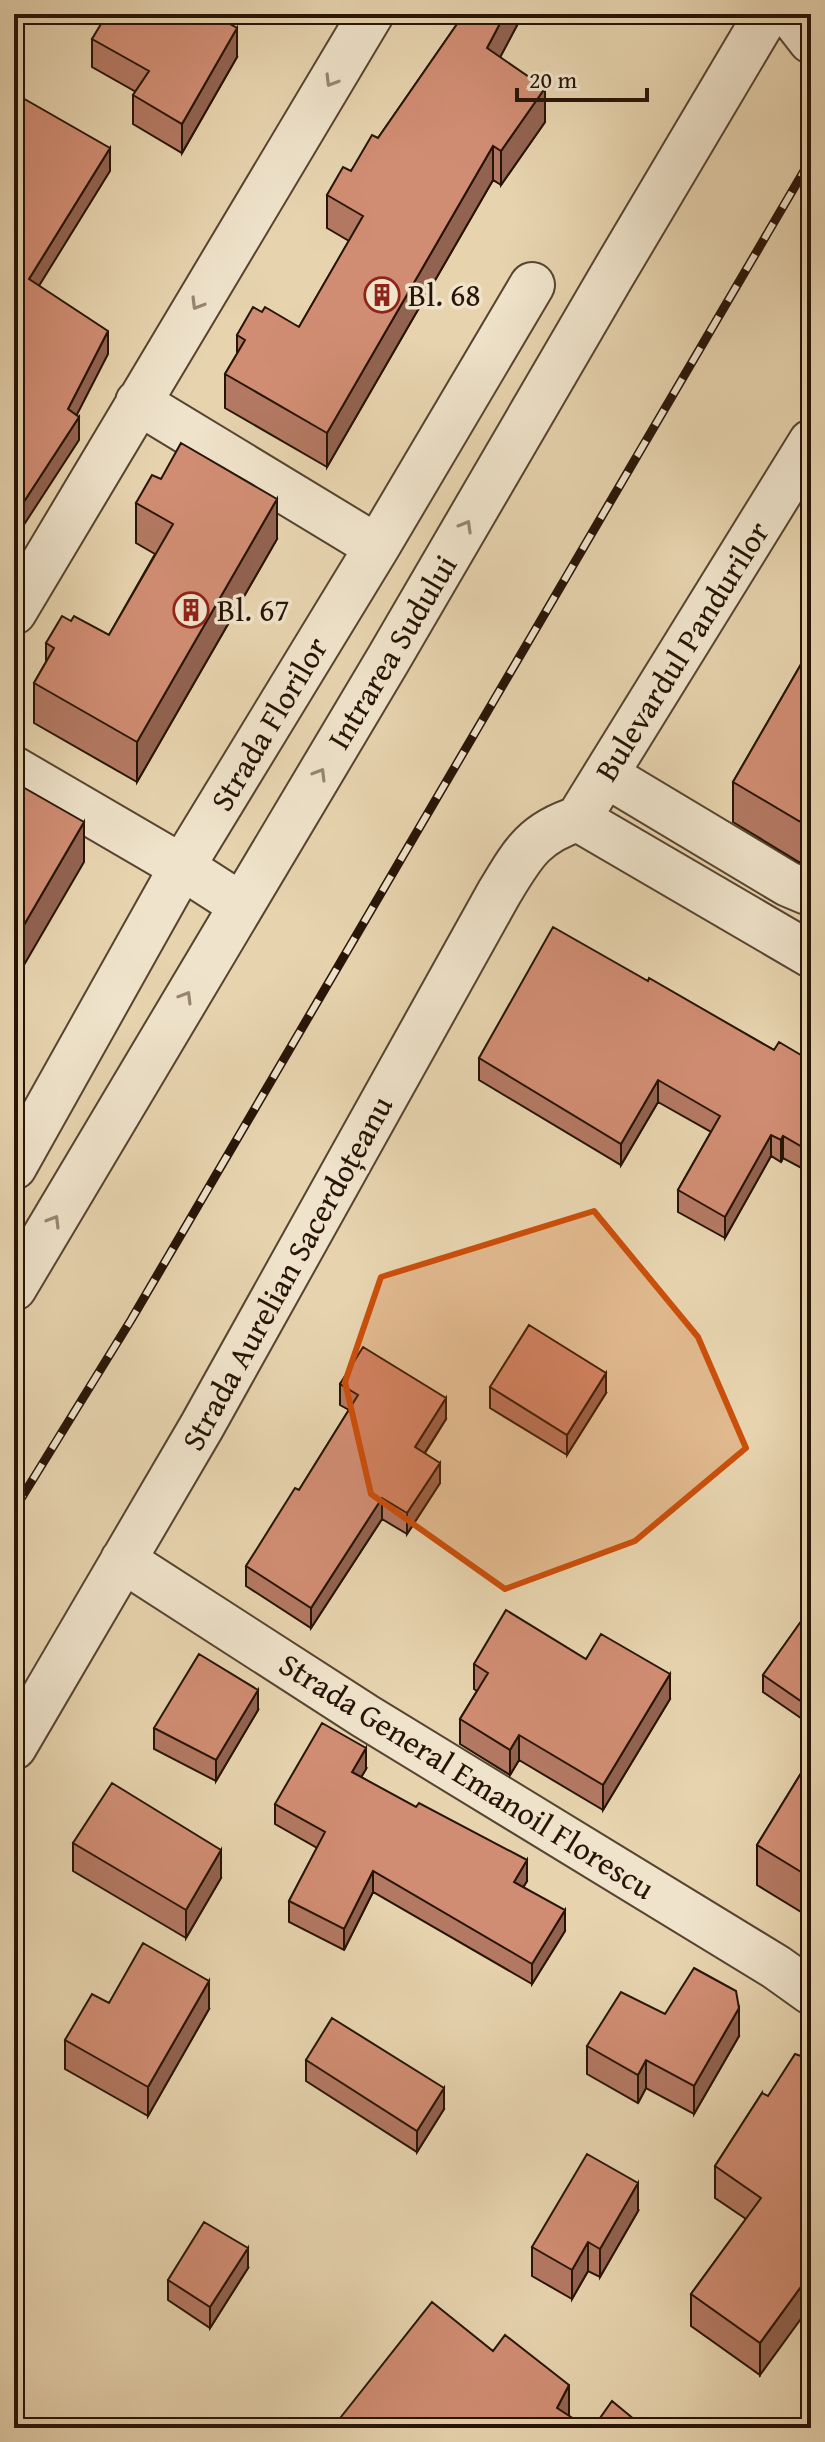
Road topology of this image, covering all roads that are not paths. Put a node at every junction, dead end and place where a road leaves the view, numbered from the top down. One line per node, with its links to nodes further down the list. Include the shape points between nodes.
1 (371, 14): 6 (street, one-way to 6)
2 (767, 14): 15 (street, Intrarea Sudului, one-way to 2)
3 (790, 14): 4 (street)
4 (811, 41)
5 (532, 285): 8 (street, Strada Florilor)
6 (138, 402): 8 (street); 9 (street)
7 (811, 442): 11 (street, Bulevardul Pandurilor)
8 (377, 547): 13 (street, Strada Florilor)
9 (14, 612)
10 (14, 769): 13 (street)
11 (606, 775): 12 (street, Bulevardul Pandurilor); 14 (street, via 788,884)
12 (578, 819): 16 (street); 19 (street, Strada Aurelian Sacerdoțeanu, via 536,839 499,893)
13 (182, 867): 15 (street); 17 (street, Strada Florilor)
14 (810, 892)
15 (241, 905): 18 (street, Intrarea Sudului, one-way to 15)
16 (811, 955)
17 (14, 1167)
18 (14, 1288)
19 (123, 1560): 20 (street, Strada Aurelian Sacerdoțeanu); 21 (street, Strada General Emanoil Florescu)
20 (14, 1747)
21 (811, 1992)

